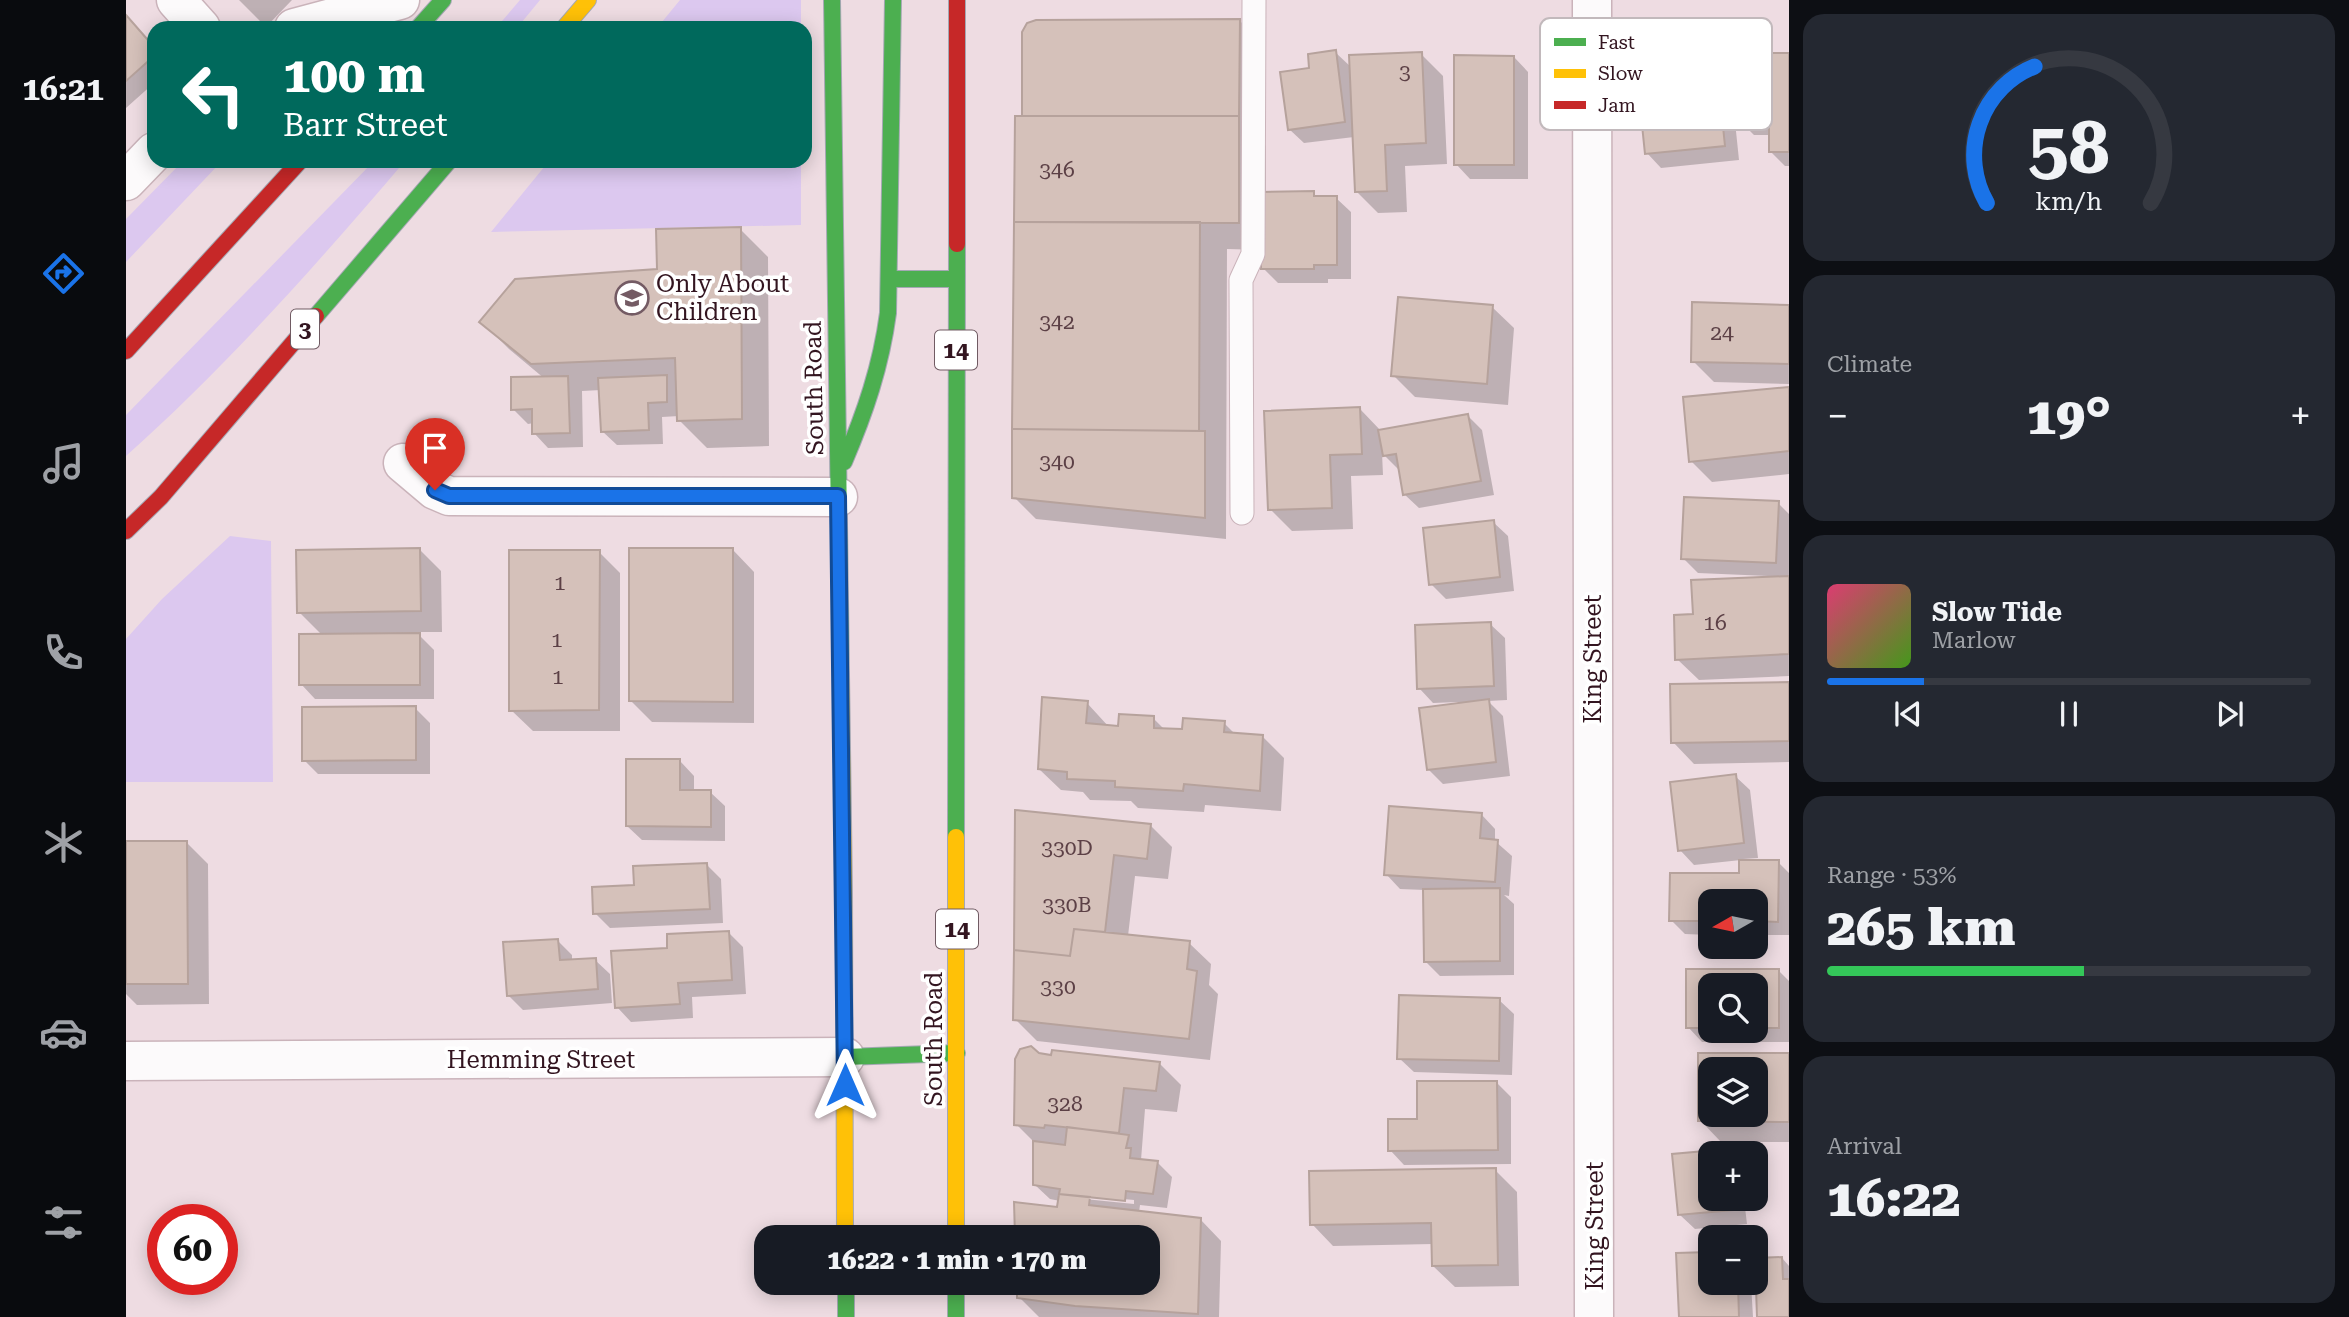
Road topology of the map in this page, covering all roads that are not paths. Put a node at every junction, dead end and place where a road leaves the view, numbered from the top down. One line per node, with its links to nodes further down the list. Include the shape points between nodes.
1 (176, 0): 13 (street)
2 (302, 0): 14 (street)
3 (400, 0): 15 (street)
4 (443, 0): 16 (main road)
5 (588, 0): 17 (main road)
6 (832, 0): 27 (main road, South Road)
7 (905, 0): 11 (main road)
8 (957, 0): 24 (main road, South Road / 14)
9 (1254, 0): 28 (lane, via 1253,254 1241,279)
10 (1591, 0): 12 (street, King Street)
11 (893, 7): 23 (main road)
12 (1591, 18)
13 (195, 21)
14 (282, 21)
15 (320, 21)
16 (424, 21)
17 (570, 21)
18 (1591, 130): 39 (street, King Street)
19 (147, 159): 22 (street)
20 (294, 168): 25 (main road)
21 (443, 168): 29 (main road, 3)
22 (126, 181)
23 (889, 279): 24 (main road); 27 (main road, via 885,340 875,387)
24 (956, 279): 30 (main road, South Road / 14)
25 (126, 351)
26 (403, 463): 27 (street, via 449,496)
27 (838, 487): 31 (main road, South Road)
28 (1242, 513)
29 (126, 531)
30 (957, 1054): 31 (main road, Hemming Street); 34 (main road, South Road / 14)
31 (845, 1057): 32 (street, Hemming Street); 33 (main road, South Road)
32 (126, 1061)
33 (845, 1225)
34 (956, 1225)
35 (846, 1295): 37 (main road)
36 (956, 1295): 38 (main road)
37 (846, 1317)
38 (956, 1317)
39 (1594, 1317)

